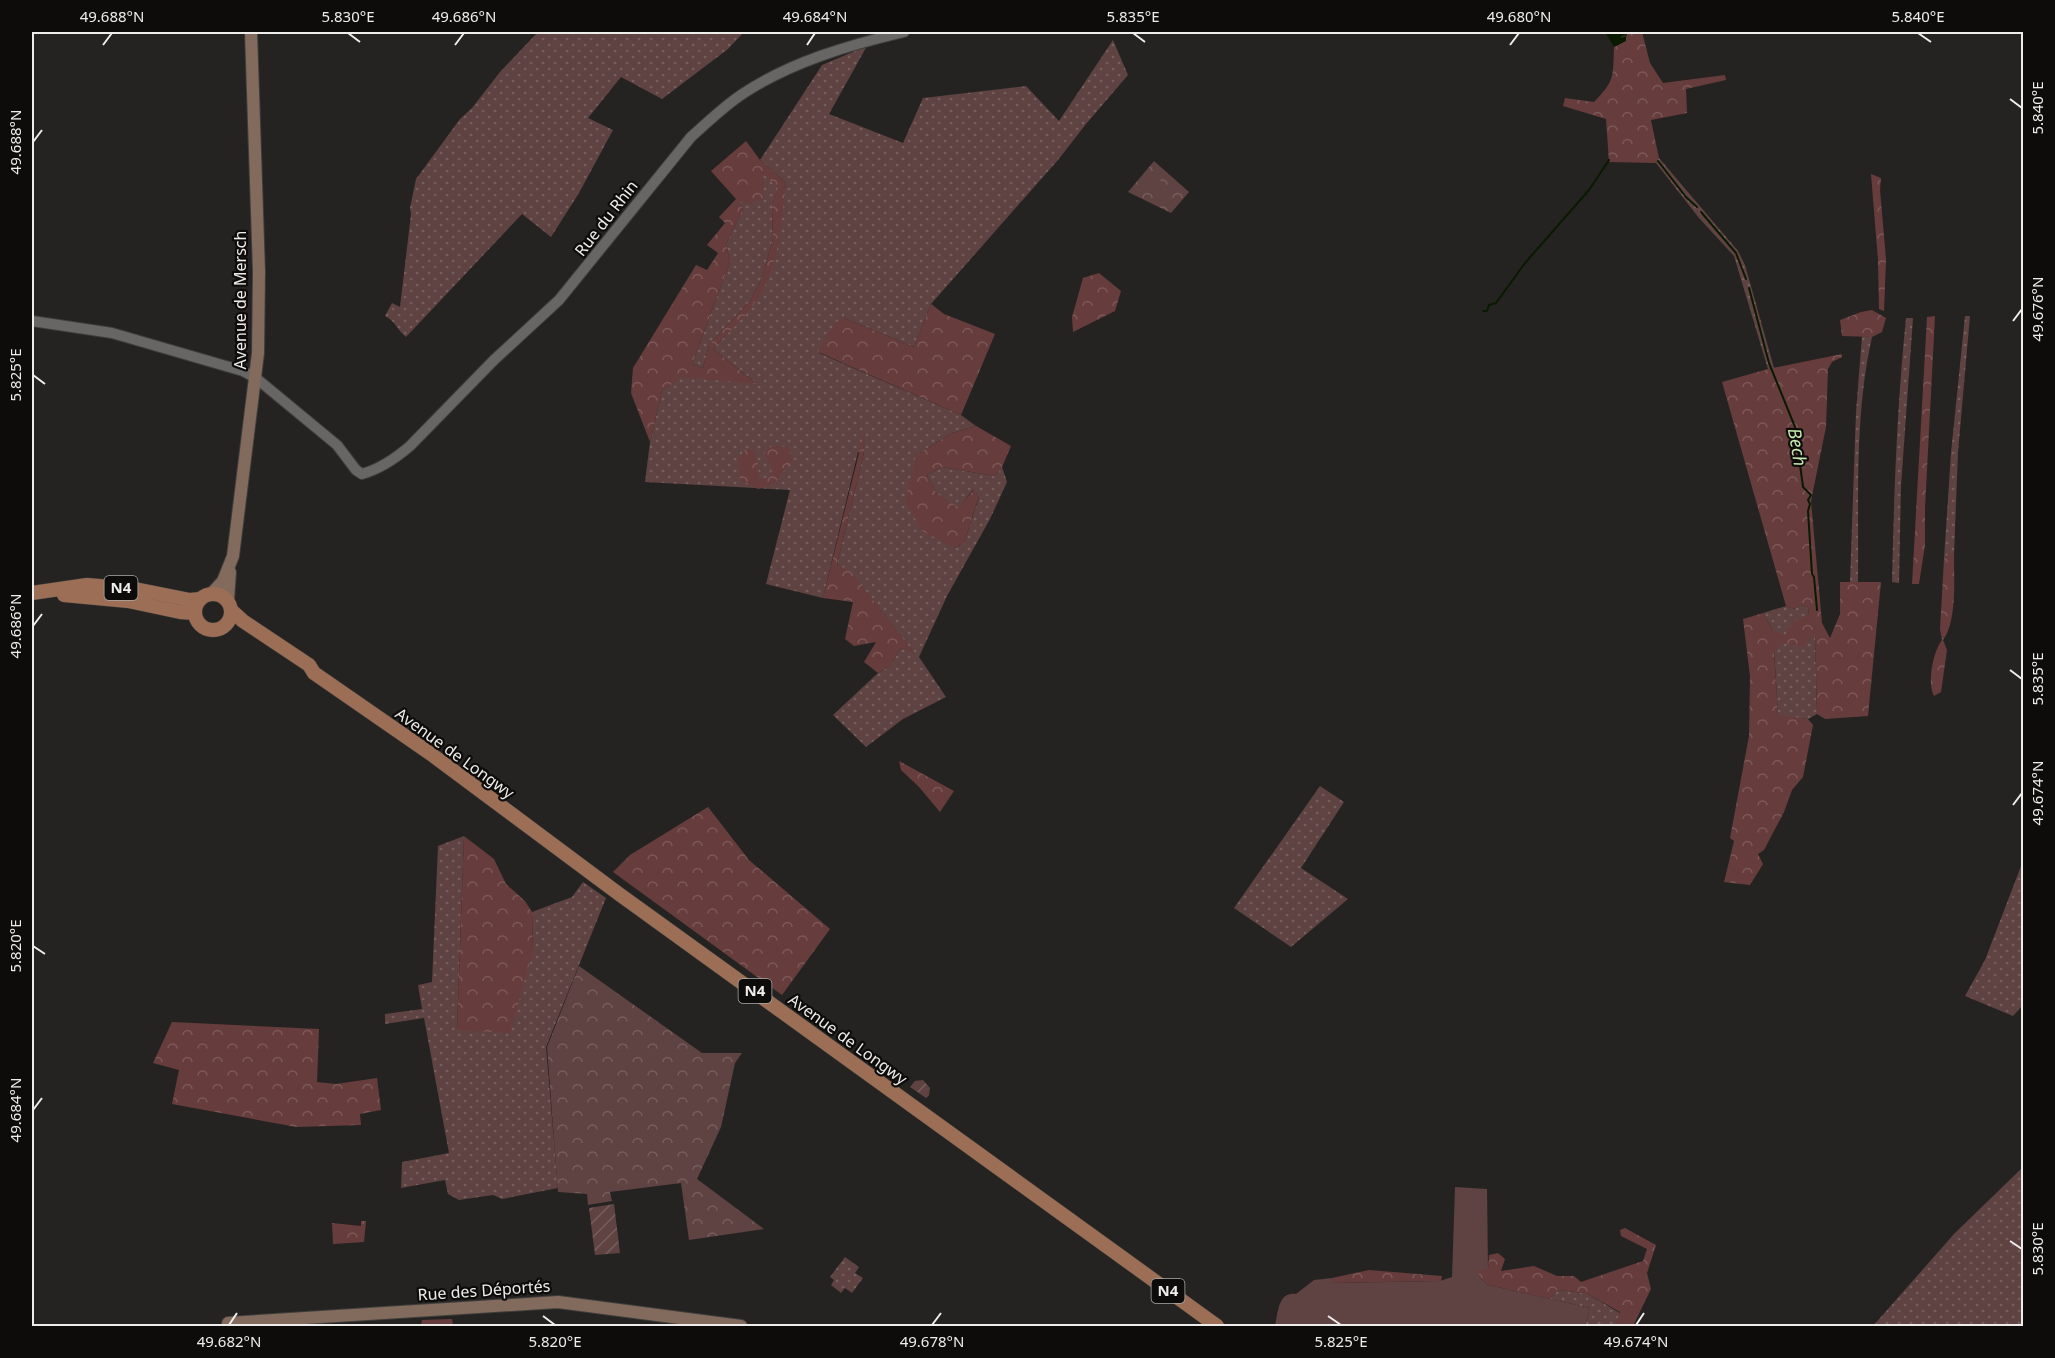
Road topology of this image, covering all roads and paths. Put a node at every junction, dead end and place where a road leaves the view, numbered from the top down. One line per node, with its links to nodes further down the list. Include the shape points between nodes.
1 (250, 32): 4 (main road, Avenue de Mersch, via 259,272)
2 (904, 32): 4 (street, Rue du Rhin, via 863,41 804,63 752,88 716,114 691,137 559,300 399,456 362,474 337,445)
3 (32, 321): 4 (street, via 112,333)
4 (256, 378): 5 (main road, Avenue de Mersch)
5 (230, 568): 7 (main road, Avenue de Mersch, via 223,581); 8 (main road, Avenue de Mersch)
6 (36, 593): 7 (main road, N4, via 87,585 183,599); 9 (main road, N4, via 128,601)
7 (206, 596): 8 (main road, N4, via 224,596); 9 (main road)
8 (230, 605): 10 (main road, via 229,620); 11 (main road, Avenue de Longwy / N4, via 243,621 309,665)
9 (195, 613): 10 (main road, N4, via 204,628)
10 (223, 627): 11 (main road, Avenue de Longwy / N4, via 247,632)
11 (314, 673): 14 (main road, Avenue de Longwy / N4)
12 (228, 1325): 13 (main road, Rue des Déportés, via 558,1302)
13 (741, 1326)
14 (1217, 1326)

